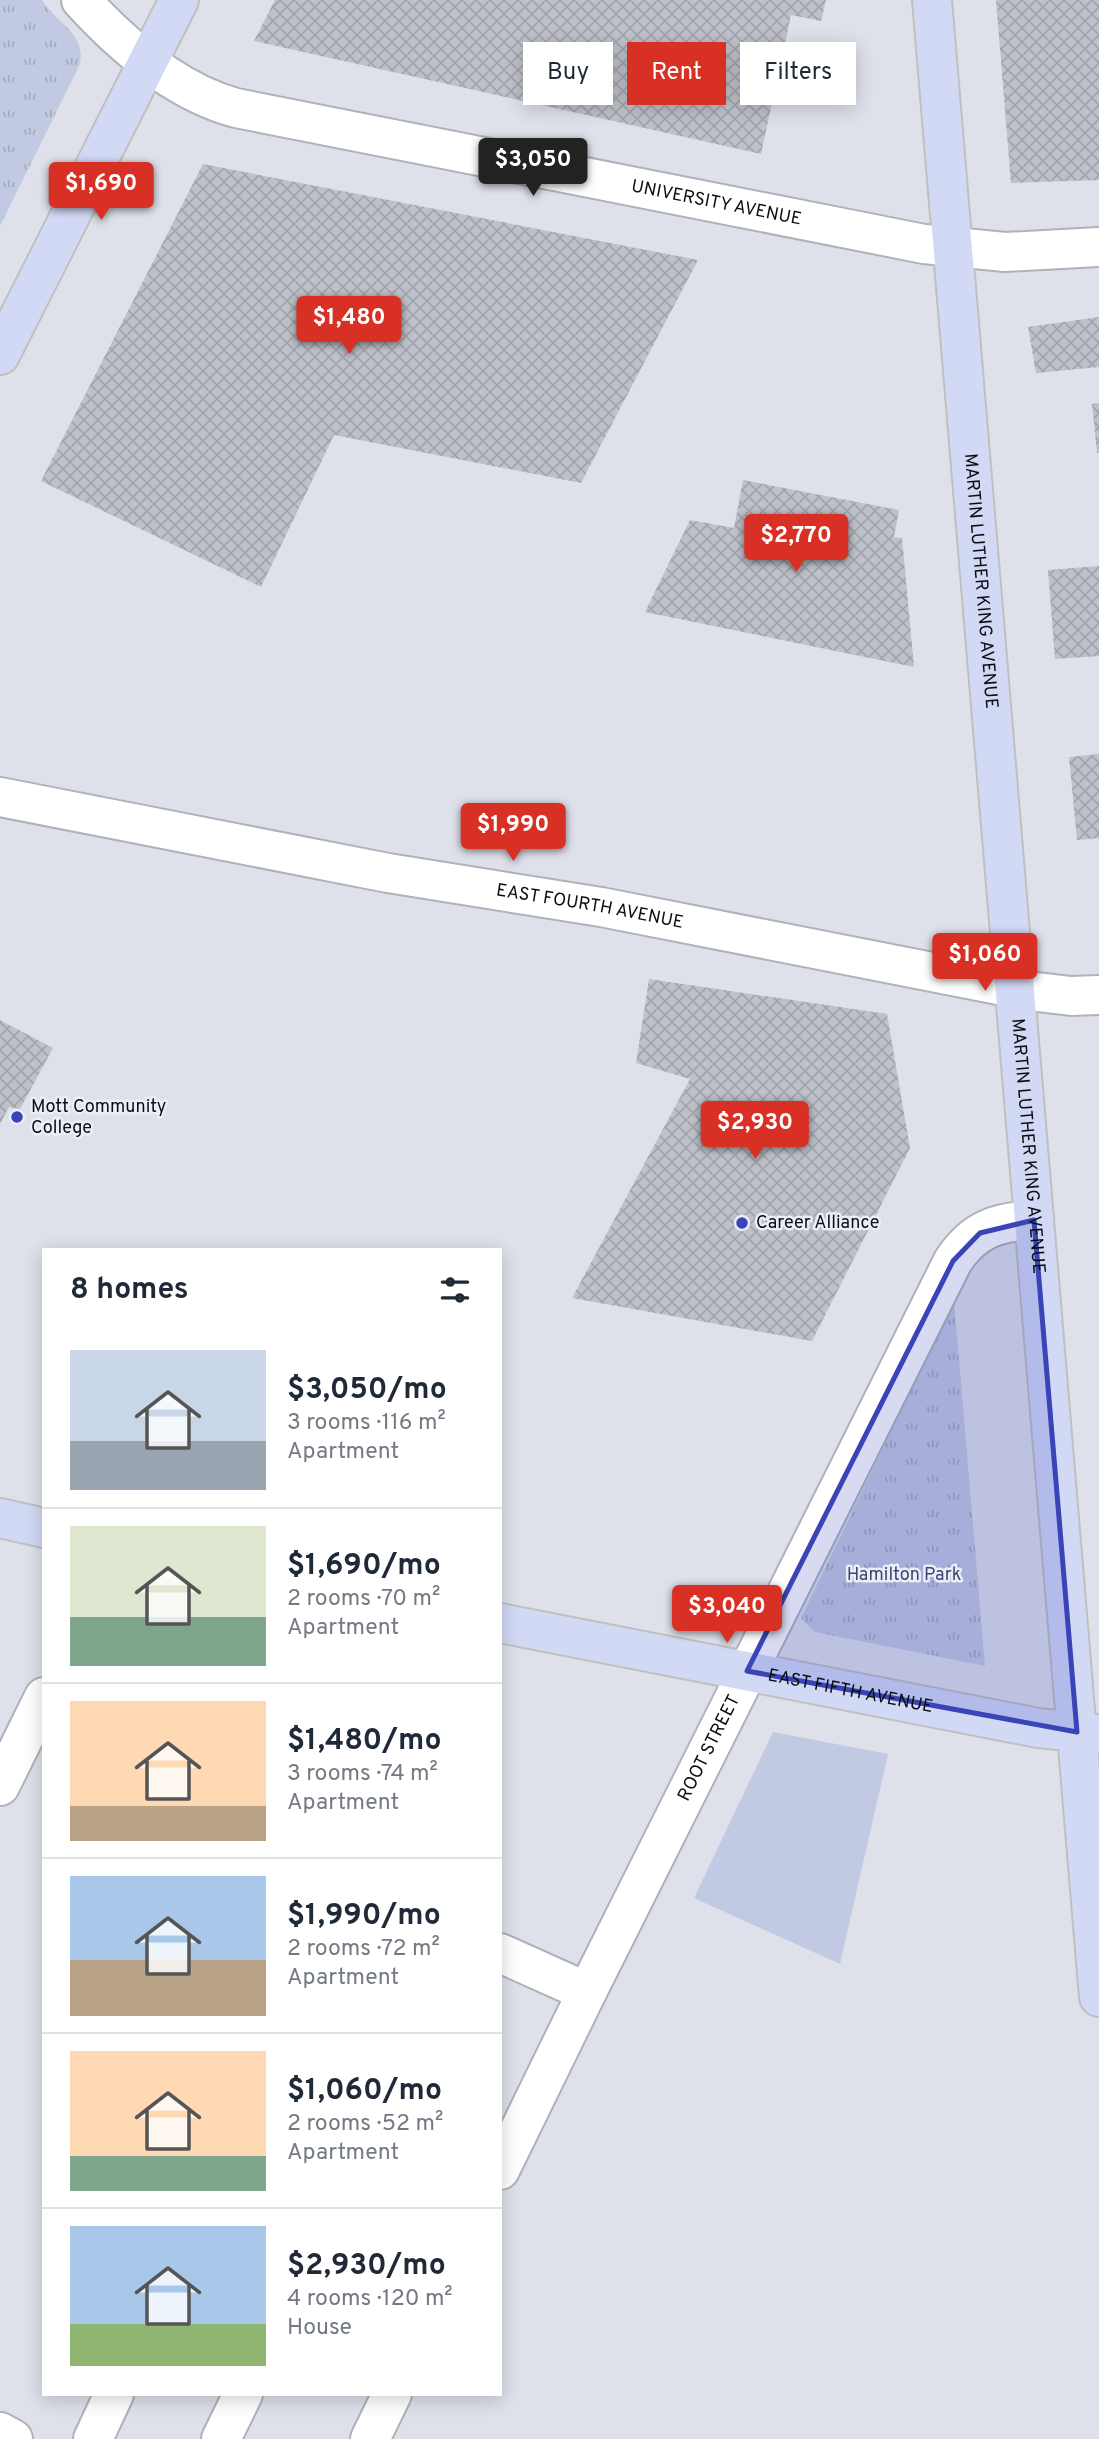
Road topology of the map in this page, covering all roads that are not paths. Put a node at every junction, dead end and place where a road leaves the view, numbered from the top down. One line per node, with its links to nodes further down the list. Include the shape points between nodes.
1 (81, 0): 4 (street, UNIVERSITY AVENUE)
2 (179, 0): 4 (main road)
3 (932, 0): 6 (main road, MARTIN LUTHER KING AVENUE)
4 (148, 62): 6 (street, UNIVERSITY AVENUE, via 195,93 236,108); 7 (main road)
5 (1099, 247): 6 (street, UNIVERSITY AVENUE, via 1013,252)
6 (952, 248): 9 (main road, MARTIN LUTHER KING AVENUE)
7 (0, 355)
8 (0, 797): 9 (street, EAST FOURTH AVENUE)
9 (1014, 988): 10 (street, EAST FOURTH AVENUE); 11 (main road, MARTIN LUTHER KING AVENUE)
10 (1099, 995)
11 (1034, 1220): 15 (street, ROOT STREET, via 1004,1223 980,1233 953,1261); 17 (main road, MARTIN LUTHER KING AVENUE)
12 (0, 1518): 13 (main road)
13 (42, 1528)
14 (502, 1623): 15 (main road, EAST FIFTH AVENUE)
15 (747, 1671): 17 (main road, EAST FIFTH AVENUE, via 1038,1728); 20 (street, ROOT STREET)
16 (42, 1701): 18 (street)
17 (1088, 1733): 21 (main road, MARTIN LUTHER KING AVENUE)
18 (0, 1786)
19 (502, 1954): 20 (street)
20 (587, 1992): 22 (street, ROOT STREET)
21 (1099, 1997)
22 (502, 2166)
23 (113, 2396): 28 (street)
24 (242, 2396): 29 (street)
25 (390, 2396): 30 (street)
26 (0, 2432): 27 (street)
27 (13, 2439)
28 (93, 2439)
29 (221, 2439)
30 (370, 2439)

